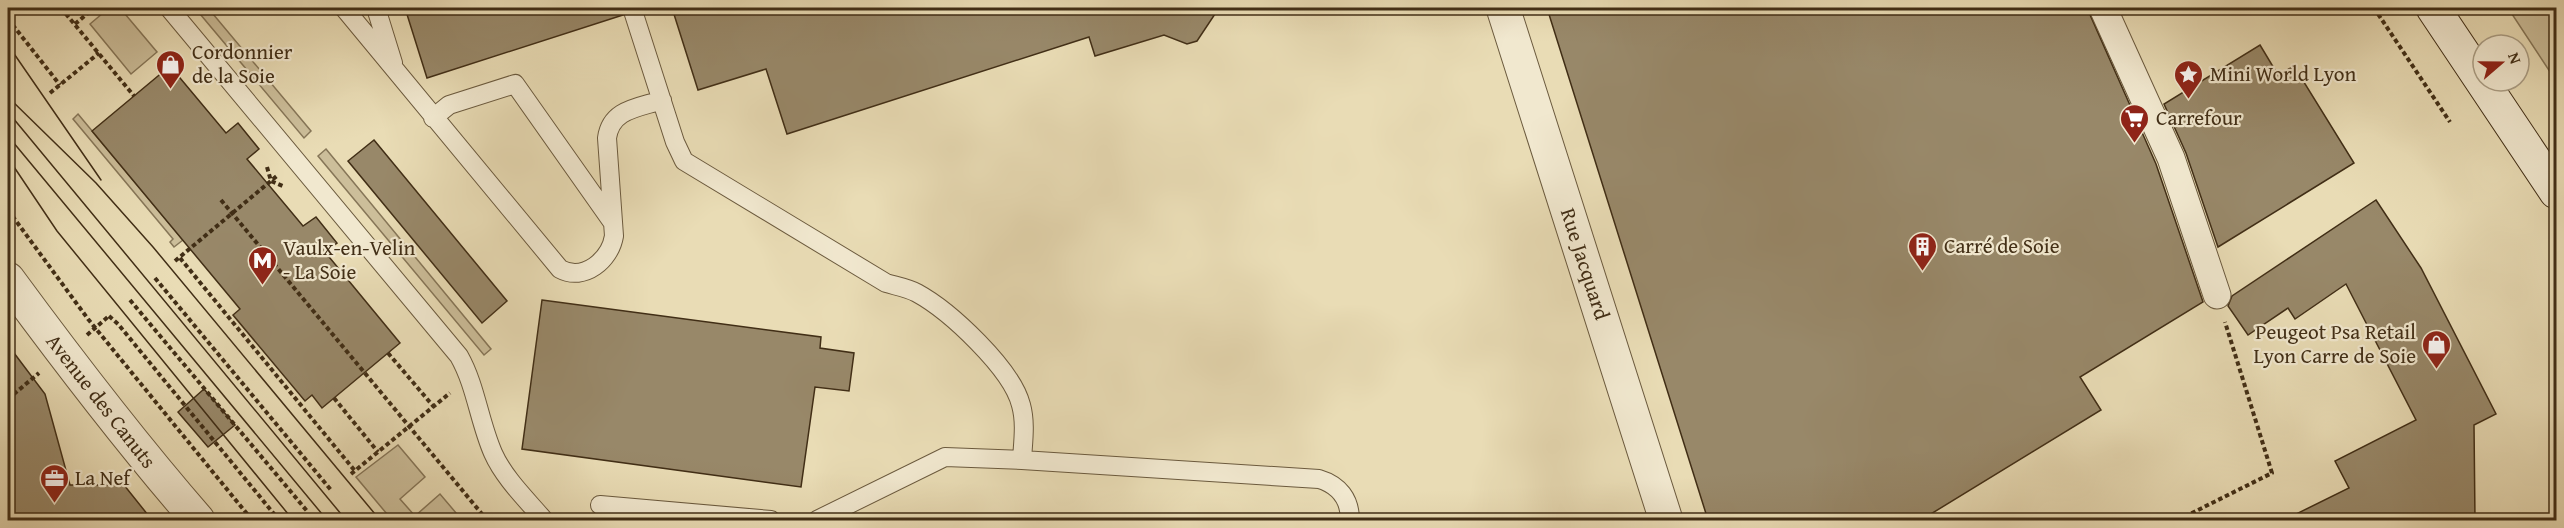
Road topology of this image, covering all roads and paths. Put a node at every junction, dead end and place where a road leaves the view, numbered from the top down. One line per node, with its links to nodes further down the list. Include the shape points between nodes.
1 (61, 8): 12 (path)
2 (94, 8): 12 (path)
3 (169, 8): 50 (lane, via 459,356 470,376 494,455)
4 (344, 8): 14 (lane)
5 (376, 8): 14 (lane)
6 (632, 8): 18 (lane)
7 (1503, 8): 54 (street, Rue Jacquard)
8 (2103, 8): 31 (street, via 2171,158)
9 (2374, 8): 20 (path)
10 (2433, 8): 22 (street)
11 (8, 19): 15 (path)
12 (75, 24): 13 (path)
13 (99, 53): 15 (path); 17 (path)
14 (396, 73): 19 (lane)
15 (60, 85): 16 (path)
16 (50, 93)
17 (134, 96)
18 (662, 100): 26 (lane, via 622,113 609,125); 42 (lane, via 684,161 886,283 915,291 944,310 1012,382 1024,419)
19 (433, 118): 26 (lane, via 449,105 515,84); 26 (lane, via 560,269 575,274 593,268 612,247)
20 (2450, 122)
21 (281, 172): 25 (path)
22 (2556, 192)
23 (221, 200): 25 (path)
24 (8, 210): 47 (path, via 88,319)
25 (232, 213): 27 (path); 40 (path)
26 (614, 224)
27 (180, 258): 28 (path); 41 (path, via 353,473)
28 (175, 261)
29 (155, 278): 43 (path)
30 (8, 279): 35 (street, Avenue des Canuts)
31 (2217, 295): 55 (path, via 2272,473)
32 (130, 300): 45 (path)
33 (109, 316): 48 (path)
34 (388, 353): 39 (path)
35 (63, 354): 38 (path); 46 (street, Avenue des Canuts)
36 (453, 391): 39 (path)
37 (334, 398): 41 (path)
38 (8, 399)
39 (434, 407): 40 (path)
40 (410, 426): 41 (path); 49 (path)
41 (378, 452)
42 (1022, 460): 52 (lane, via 945,457); 53 (lane, via 1319,479 1340,490 1347,500)
43 (331, 490)
44 (600, 505): 51 (lane)
45 (307, 510)
46 (198, 520)
47 (252, 520)
48 (279, 520)
49 (487, 520)
50 (544, 520)
51 (771, 520)
52 (817, 520)
53 (1350, 520)
54 (1666, 520)
55 (2178, 520)

